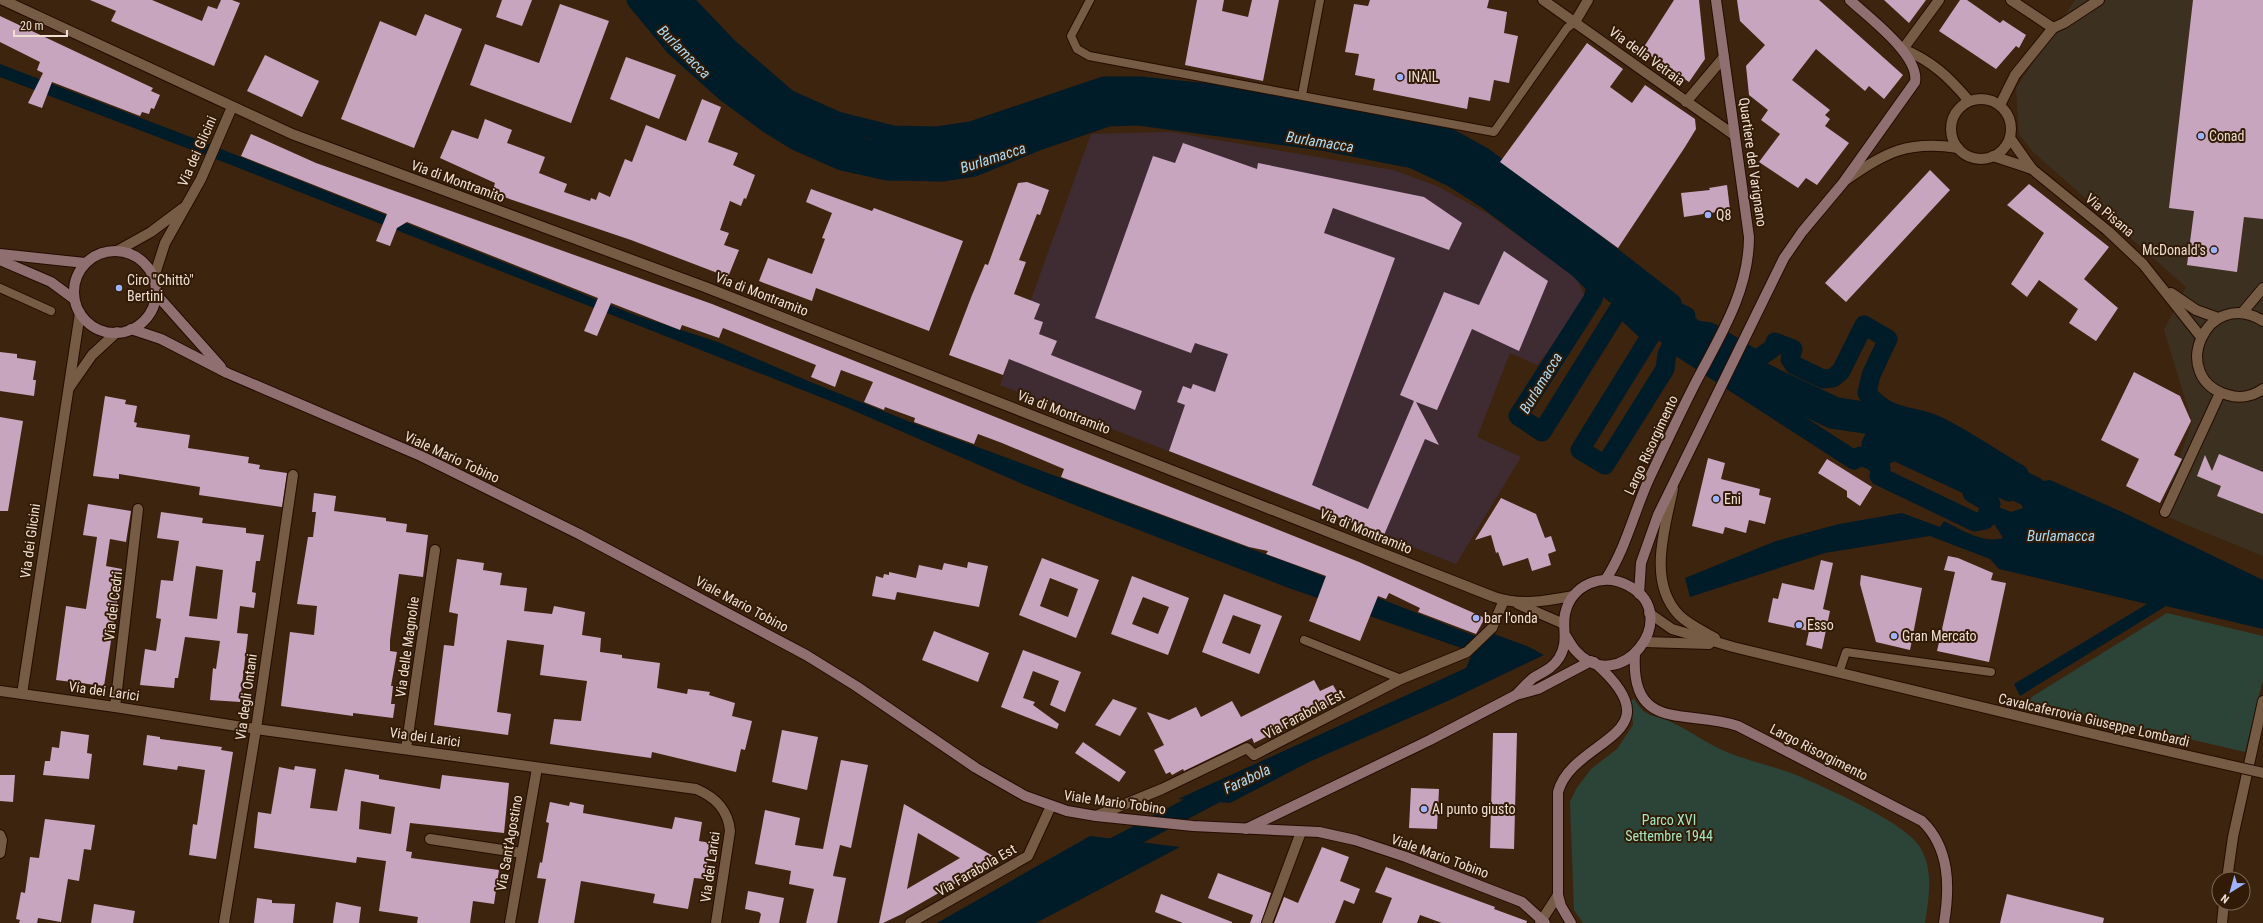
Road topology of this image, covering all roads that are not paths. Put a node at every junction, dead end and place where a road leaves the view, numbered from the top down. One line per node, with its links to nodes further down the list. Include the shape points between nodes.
1 (3, 0): 19 (street, Via di Montramito)
2 (1090, 0): 15 (lane, via 1071,36 1077,49 1089,56)
3 (1320, 0): 15 (lane)
4 (1543, 0): 11 (street, Via della Vetraia)
5 (1588, 0): 11 (street)
6 (1716, 0): 14 (main road, Quartiere del Varignano)
7 (1850, 0): 13 (main road)
8 (1939, 0): 13 (street)
9 (2011, 0): 12 (street)
10 (2099, 0): 12 (street)
11 (1575, 22): 15 (lane, via 1567,28 1494,132); 17 (street, Via della Vetraia)
12 (2053, 28): 18 (street, via 2015,75)
13 (1903, 49): 16 (street, via 1920,56 1941,70); 25 (main road, via 1915,72 1915,82)
14 (1724, 58): 17 (street, Via della Vetraia); 20 (main road, Quartiere del Varignano)
15 (1302, 95)
16 (1969, 101): 18 (street, via 1984,99); 22 (street, via 1960,107 1952,123 1954,140)
17 (1686, 102): 20 (street)
18 (2000, 105): 21 (street, via 2010,120)
19 (232, 107): 26 (street, Via dei Glicini, via 202,179); 58 (street, Via di Montramito, via 292,134 705,287)
20 (1734, 135): 42 (main road, Quartiere del Varignano, via 1749,249 1743,283)
21 (2010, 138): 23 (street, via 2006,146); 24 (street, Via Pisana)
22 (1958, 148): 23 (street, via 1980,159); 25 (street, via 1932,145 1902,148 1872,161)
23 (1993, 156): 24 (street, Via Pisana)
24 (2032, 169): 33 (street, Via Pisana, via 2132,253)
25 (1843, 182): 51 (main road, via 1791,246 1717,390)
26 (186, 206): 27 (street, Via dei Glicini, via 151,232); 31 (street, Via dei Glicini, via 165,243)
27 (117, 251): 30 (main road, via 105,252); 31 (main road, via 139,258)
28 (0, 254): 30 (main road)
29 (0, 260): 36 (main road, via 51,282)
30 (86, 263): 36 (main road, via 75,282)
31 (154, 277): 35 (main road)
32 (0, 288): 37 (lane)
33 (2164, 288): 40 (street, Via Pisana, via 2196,310); 45 (street, Via Pisana)
34 (2263, 288): 39 (street)
35 (156, 294): 43 (main road, via 147,317); 46 (main road, Viale Mario Tobino)
36 (74, 298): 38 (main road)
37 (51, 311)
38 (80, 313): 44 (main road, via 96,328); 48 (street, Via dei Glicini)
39 (2242, 313): 40 (street); 41 (street)
40 (2218, 318): 45 (street, via 2208,326)
41 (2263, 321)
42 (1726, 324): 55 (main road, Largo Risorgimento, via 1649,480 1620,556)
43 (131, 329): 44 (main road); 46 (main road, Viale Mario Tobino, via 161,339)
44 (117, 332): 48 (street, Via dei Glicini, via 92,355)
45 (2201, 337): 49 (street, via 2197,353 2199,369 2208,383)
46 (227, 373): 80 (main road, Viale Mario Tobino, via 421,456 579,534 806,655 994,779 1025,796)
47 (2263, 389): 49 (street, via 2247,396)
48 (66, 391): 72 (street, Via dei Glicini)
49 (2220, 393): 53 (street)
50 (293, 475): 76 (street, Via degli Ontani)
51 (1674, 483): 56 (main road, via 1646,546 1641,563); 65 (street, via 1661,555 1664,588 1679,615 1694,627)
52 (138, 510): 75 (street, Via dei Cedri)
53 (2165, 512)
54 (435, 550): 77 (street, Via delle Magnolie)
55 (1606, 579): 56 (main road, via 1630,586); 57 (main road, via 1582,587)
56 (1639, 594): 60 (main road)
57 (1573, 596): 59 (street, Via di Montramito); 61 (main road, via 1565,614)
58 (1504, 600): 59 (street, Via di Montramito); 70 (street, Via Farabola Est, via 1492,628 1467,652)
59 (1516, 603): 61 (street, Via di Montramito)
60 (1649, 613): 64 (main road, via 1649,628); 65 (street, via 1672,628)
61 (1564, 624): 62 (main road)
62 (1566, 636): 67 (main road, via 1576,651); 73 (main road, via 1560,656 1553,666 1532,679)
63 (1304, 640): 70 (lane)
64 (1645, 642): 65 (street); 66 (main road)
65 (1732, 647): 69 (street)
66 (1635, 654): 67 (main road, via 1615,664); 98 (main road, Largo Risorgimento, via 1634,676 1639,692 1656,710 1681,717 1715,720 1738,726 1922,821 1937,841 1944,859 1948,888)
67 (1592, 662): 73 (main road, via 1538,689); 89 (main road, via 1610,676 1622,691 1625,716 1622,726 1614,736 1572,767 1560,785)
68 (1991, 672): 69 (lane, via 1846,652)
69 (1839, 673): 79 (street, Cavalcaferrovia Giuseppe Lombardi, bridge)
70 (1400, 679): 81 (street, Via Farabola Est, via 1254,755 1247,748 1162,789)
71 (0, 691): 72 (street, Via dei Larici)
72 (22, 694): 75 (street, Via dei Larici)
73 (1516, 695): 82 (main road, via 1430,740)
74 (2263, 701): 88 (street, via 2233,837)
75 (115, 707): 76 (street, Via dei Larici)
76 (256, 730): 77 (street, Via dei Larici); 92 (street, Via degli Ontani)
77 (406, 749): 78 (street, Via dei Larici)
78 (537, 768): 87 (street, Via Sant'Agostino); 94 (street, Via dei Larici, via 696,789 713,797 726,812 730,831)
79 (2263, 773)
80 (1051, 806): 81 (main road, Viale Mario Tobino); 95 (street, Via Farabola Est, via 1032,850 1023,860)
81 (1096, 816): 82 (main road, Viale Mario Tobino)
82 (1244, 830): 83 (main road, Viale Mario Tobino)
83 (1301, 832): 91 (main road, Viale Mario Tobino, via 1339,836 1406,857 1522,902); 96 (street)
84 (0, 835): 86 (street)
85 (430, 839): 87 (street)
86 (0, 853)
87 (522, 853): 93 (street, Via Sant'Agostino)
88 (2228, 871)
89 (1558, 895): 91 (street); 97 (main road)
90 (2223, 911): 99 (street)
91 (1543, 922)
92 (224, 923)
93 (510, 923)
94 (716, 923)
95 (910, 923)
96 (1267, 923)
97 (1571, 923)
98 (1944, 923)
99 (2222, 923)

